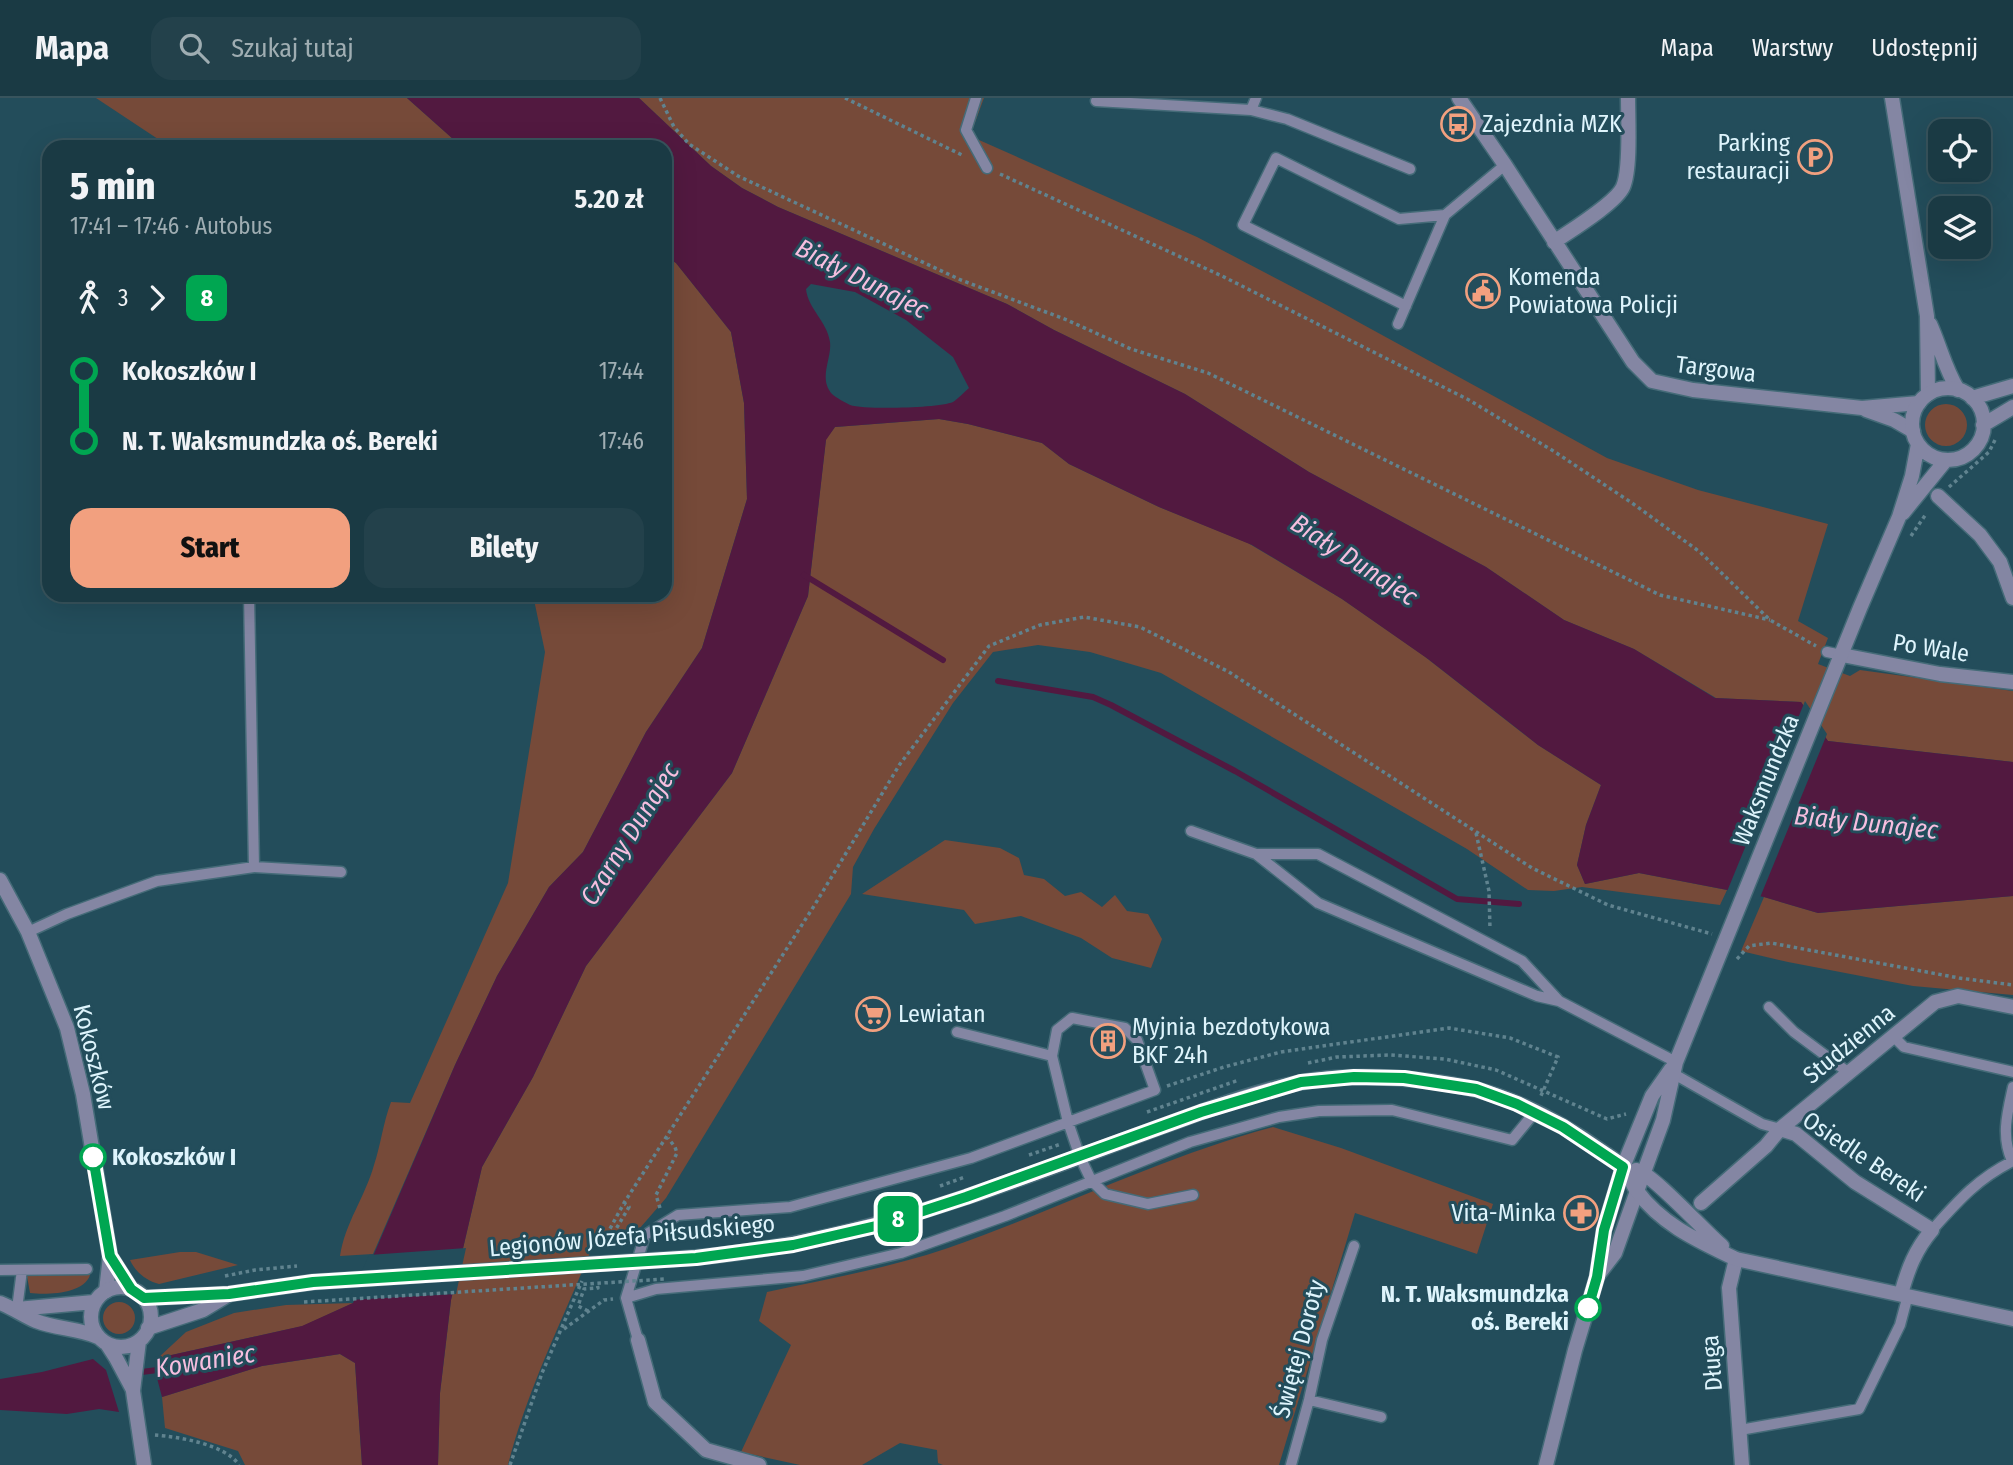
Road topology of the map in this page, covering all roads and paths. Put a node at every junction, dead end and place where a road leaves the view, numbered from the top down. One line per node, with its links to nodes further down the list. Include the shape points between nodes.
1 (660, 98): 33 (path, via 674,127 689,144 738,176 961,280 1131,349 1208,373 1660,595)
2 (845, 98): 11 (path)
3 (976, 98): 11 (lane, via 966,130)
4 (1256, 98): 9 (lane)
5 (1459, 98): 10 (street, Targowa)
6 (1628, 98): 14 (street, via 1623,187 1615,198)
7 (1892, 98): 16 (street)
8 (1096, 101): 9 (lane)
9 (1251, 110): 12 (lane, via 1287,119)
10 (1505, 165): 13 (lane); 14 (street, Targowa)
11 (987, 168): 33 (path, via 1222,275 1469,400 1555,452 1688,544)
12 (1410, 169)
13 (1445, 215): 15 (lane); 15 (lane, via 1399,219 1276,158 1243,225)
14 (1554, 242): 23 (street, Targowa, via 1633,362 1652,381 1693,390)
15 (1406, 306): 17 (lane)
16 (1927, 316): 19 (street); 20 (street)
17 (1398, 324)
18 (2013, 386): 21 (street)
19 (1958, 390): 20 (street, via 1942,388); 21 (street)
20 (1923, 398): 23 (street, Targowa); 26 (street, via 1913,416)
21 (1972, 398): 24 (street, via 1981,410)
22 (2013, 407): 24 (street)
23 (1862, 408): 26 (street, Targowa, via 1894,420)
24 (1983, 425): 27 (street, via 1972,450)
25 (2002, 430): 28 (path, via 1989,452)
26 (1915, 438): 27 (street, via 1930,455); 29 (street, Waksmundzka, via 1912,476)
27 (1946, 460): 29 (street, Waksmundzka)
28 (1938, 496): 30 (street)
29 (1899, 517): 34 (street, Waksmundzka)
30 (2006, 561): 31 (street)
31 (2013, 598)
32 (249, 602): 39 (lane)
33 (1770, 621): 34 (path)
34 (1834, 653): 35 (street, Po Wale, via 1940,674); 53 (street, Waksmundzka, via 1826,693)
35 (2013, 682)
36 (1191, 831): 38 (lane)
37 (1476, 831): 42 (path); 44 (path, via 1532,868 1608,905); 61 (path, via 1229,672 1140,627 1084,617 1040,625 989,646 900,764)
38 (1256, 854): 47 (lane, via 1318,903 1537,996); 47 (lane, via 1318,854 1522,961)
39 (254, 867): 40 (lane); 43 (lane, via 157,881)
40 (341, 872)
41 (0, 880): 43 (street, Kokoszków)
42 (1491, 916)
43 (28, 932): 76 (street, Kokoszków, via 69,1037)
44 (1710, 934)
45 (1749, 946): 46 (path, via 1771,943)
46 (2013, 985)
47 (1559, 1000): 53 (lane)
48 (1769, 1007): 55 (lane)
49 (2013, 1007): 51 (street, Studzienna, via 1958,996 1935,1002)
50 (957, 1032): 52 (lane)
51 (1894, 1037): 54 (lane, via 1904,1047); 55 (street, Studzienna)
52 (1052, 1056): 57 (lane, via 1057,1030 1072,1018 1125,1028 1137,1040); 59 (lane)
53 (1675, 1068): 60 (lane, via 1762,1124); 64 (street, Waksmundzka, via 1652,1096); 65 (street, Waksmundzka)
54 (2013, 1072)
55 (1849, 1073): 60 (street, Studzienna)
56 (2013, 1087): 63 (lane, via 2005,1124)
57 (1155, 1090): 58 (path, via 1281,1052 1449,1028 1510,1038 1558,1057); 59 (lane)
58 (1535, 1112): 62 (street, Legionów Józefa Piłsudskiego, via 1453,1084 1354,1077 1301,1082 1234,1101); 64 (street, Legionów Józefa Piłsudskiego); 66 (lane, via 1512,1140 1392,1110 1279,1116 1190,1142)
59 (1068, 1122): 62 (lane); 71 (lane, via 971,1158 790,1207 678,1215)
60 (1780, 1129): 70 (street, Studzienna); 72 (street, Osiedle Bereki, via 1796,1134 1855,1182)
61 (668, 1138): 69 (path); 71 (path, via 677,1153 656,1195)
62 (1080, 1157): 66 (lane); 87 (street, Legionów Józefa Piłsudskiego, bridge, via 836,1236 762,1251 313,1282)
63 (2012, 1161): 72 (lane, via 1969,1189)
64 (1623, 1167): 65 (street, Legionów Józefa Piłsudskiego); 67 (street, Legionów Józefa Piłsudskiego); 82 (street, Waksmundzka, via 1604,1230)
65 (1644, 1171): 67 (street, Waksmundzka); 77 (street)
66 (1091, 1180): 68 (lane, via 1105,1194 1148,1204); 89 (lane, via 901,1253 803,1276 656,1289)
67 (1637, 1191): 77 (street, Legionów Józefa Piłsudskiego, via 1663,1219); 82 (street, Waksmundzka, via 1615,1253)
68 (1193, 1195)
69 (624, 1203): 73 (path, via 629,1207); 75 (path)
70 (1701, 1203)
71 (664, 1224): 89 (lane, via 645,1235)
72 (1932, 1230): 88 (street, Osiedle Bereki, via 1909,1265)
73 (606, 1245)
74 (1354, 1246): 102 (lane, Świętej Doroty, via 1322,1340)
75 (595, 1255)
76 (110, 1256): 85 (street, Kokoszków); 86 (street, Kokoszków)
77 (1736, 1259): 88 (street); 104 (street, Długa, via 1730,1288)
78 (87, 1269): 80 (lane)
79 (0, 1270): 80 (lane)
80 (22, 1270): 93 (lane)
81 (584, 1277): 97 (path)
82 (1597, 1277): 111 (street, Waksmundzka)
83 (665, 1279): 84 (path, bridge)
84 (597, 1283): 91 (path, bridge); 94 (path, via 598,1288 584,1289 578,1306)
85 (106, 1291): 86 (street, via 118,1287); 90 (street)
86 (138, 1294): 87 (street, Legionów Józefa Piłsudskiego); 96 (street, via 150,1312)
87 (229, 1294): 96 (street, Legionów Józefa Piłsudskiego, via 203,1310)
88 (1904, 1294): 95 (street); 104 (lane, via 1900,1325 1859,1409)
89 (626, 1298): 94 (path, via 604,1300); 99 (lane)
90 (94, 1302): 93 (street); 98 (street, via 92,1328)
91 (304, 1302)
92 (0, 1303): 93 (street)
93 (17, 1309): 98 (street, via 34,1320 78,1329)
94 (588, 1311): 97 (path)
95 (2013, 1319)
96 (148, 1328): 100 (street)
97 (562, 1330): 108 (path)
98 (102, 1340): 100 (street, via 123,1347); 101 (street)
99 (638, 1340): 109 (street, via 655,1402 706,1450)
100 (139, 1341): 101 (street)
101 (133, 1391): 106 (street)
102 (1309, 1400): 103 (lane); 110 (lane, Świętej Doroty)
103 (1381, 1417)
104 (1740, 1430): 112 (street, Długa)
105 (154, 1435): 107 (path, via 220,1450)
106 (144, 1465)
107 (239, 1465)
108 (510, 1465)
109 (759, 1465)
110 (1291, 1465)
111 (1546, 1465)
112 (1742, 1465)

